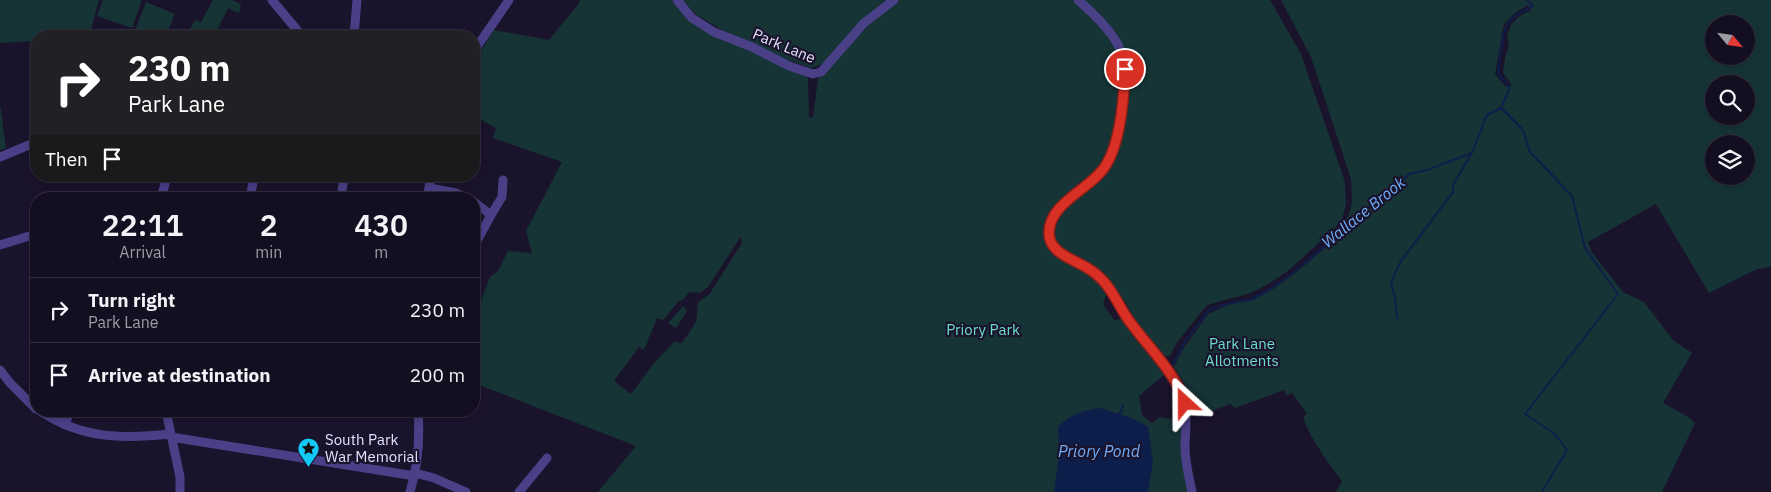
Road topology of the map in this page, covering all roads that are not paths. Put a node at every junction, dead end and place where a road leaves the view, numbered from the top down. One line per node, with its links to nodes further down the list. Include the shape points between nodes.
1 (272, 0): 7 (street)
2 (357, 0): 8 (street)
3 (509, 0): 9 (street)
4 (677, 0): 5 (street, Park Lane, via 692,18 714,32 814,74 821,72 864,23)
5 (894, 0)
6 (1078, 0): 36 (street, via 1121,51 1125,69 1124,88 1119,126 1107,164 1056,214 1049,232 1050,239 1059,252 1092,270 1106,283 1131,324 1176,382 1185,403 1185,448)
7 (297, 30)
8 (354, 30)
9 (480, 41)
10 (30, 144): 11 (street)
11 (0, 156)
12 (504, 180): 18 (street, via 502,197)
13 (430, 182): 14 (street)
14 (429, 188): 15 (street); 16 (street)
15 (428, 192)
16 (451, 192)
17 (480, 207): 18 (street)
18 (491, 215): 19 (street)
19 (480, 235)
20 (30, 236): 21 (street)
21 (0, 245)
22 (0, 370): 23 (street)
23 (30, 403)
24 (51, 417): 28 (street)
25 (68, 417): 28 (street)
26 (167, 417): 29 (street)
27 (419, 417): 31 (street, via 420,434)
28 (65, 425): 29 (street, via 109,436)
29 (171, 435): 31 (street); 32 (street)
30 (547, 458): 35 (street)
31 (415, 475): 33 (street); 34 (street, via 434,478)
32 (180, 492)
33 (410, 492)
34 (466, 492)
35 (518, 492)
36 (1192, 492)

